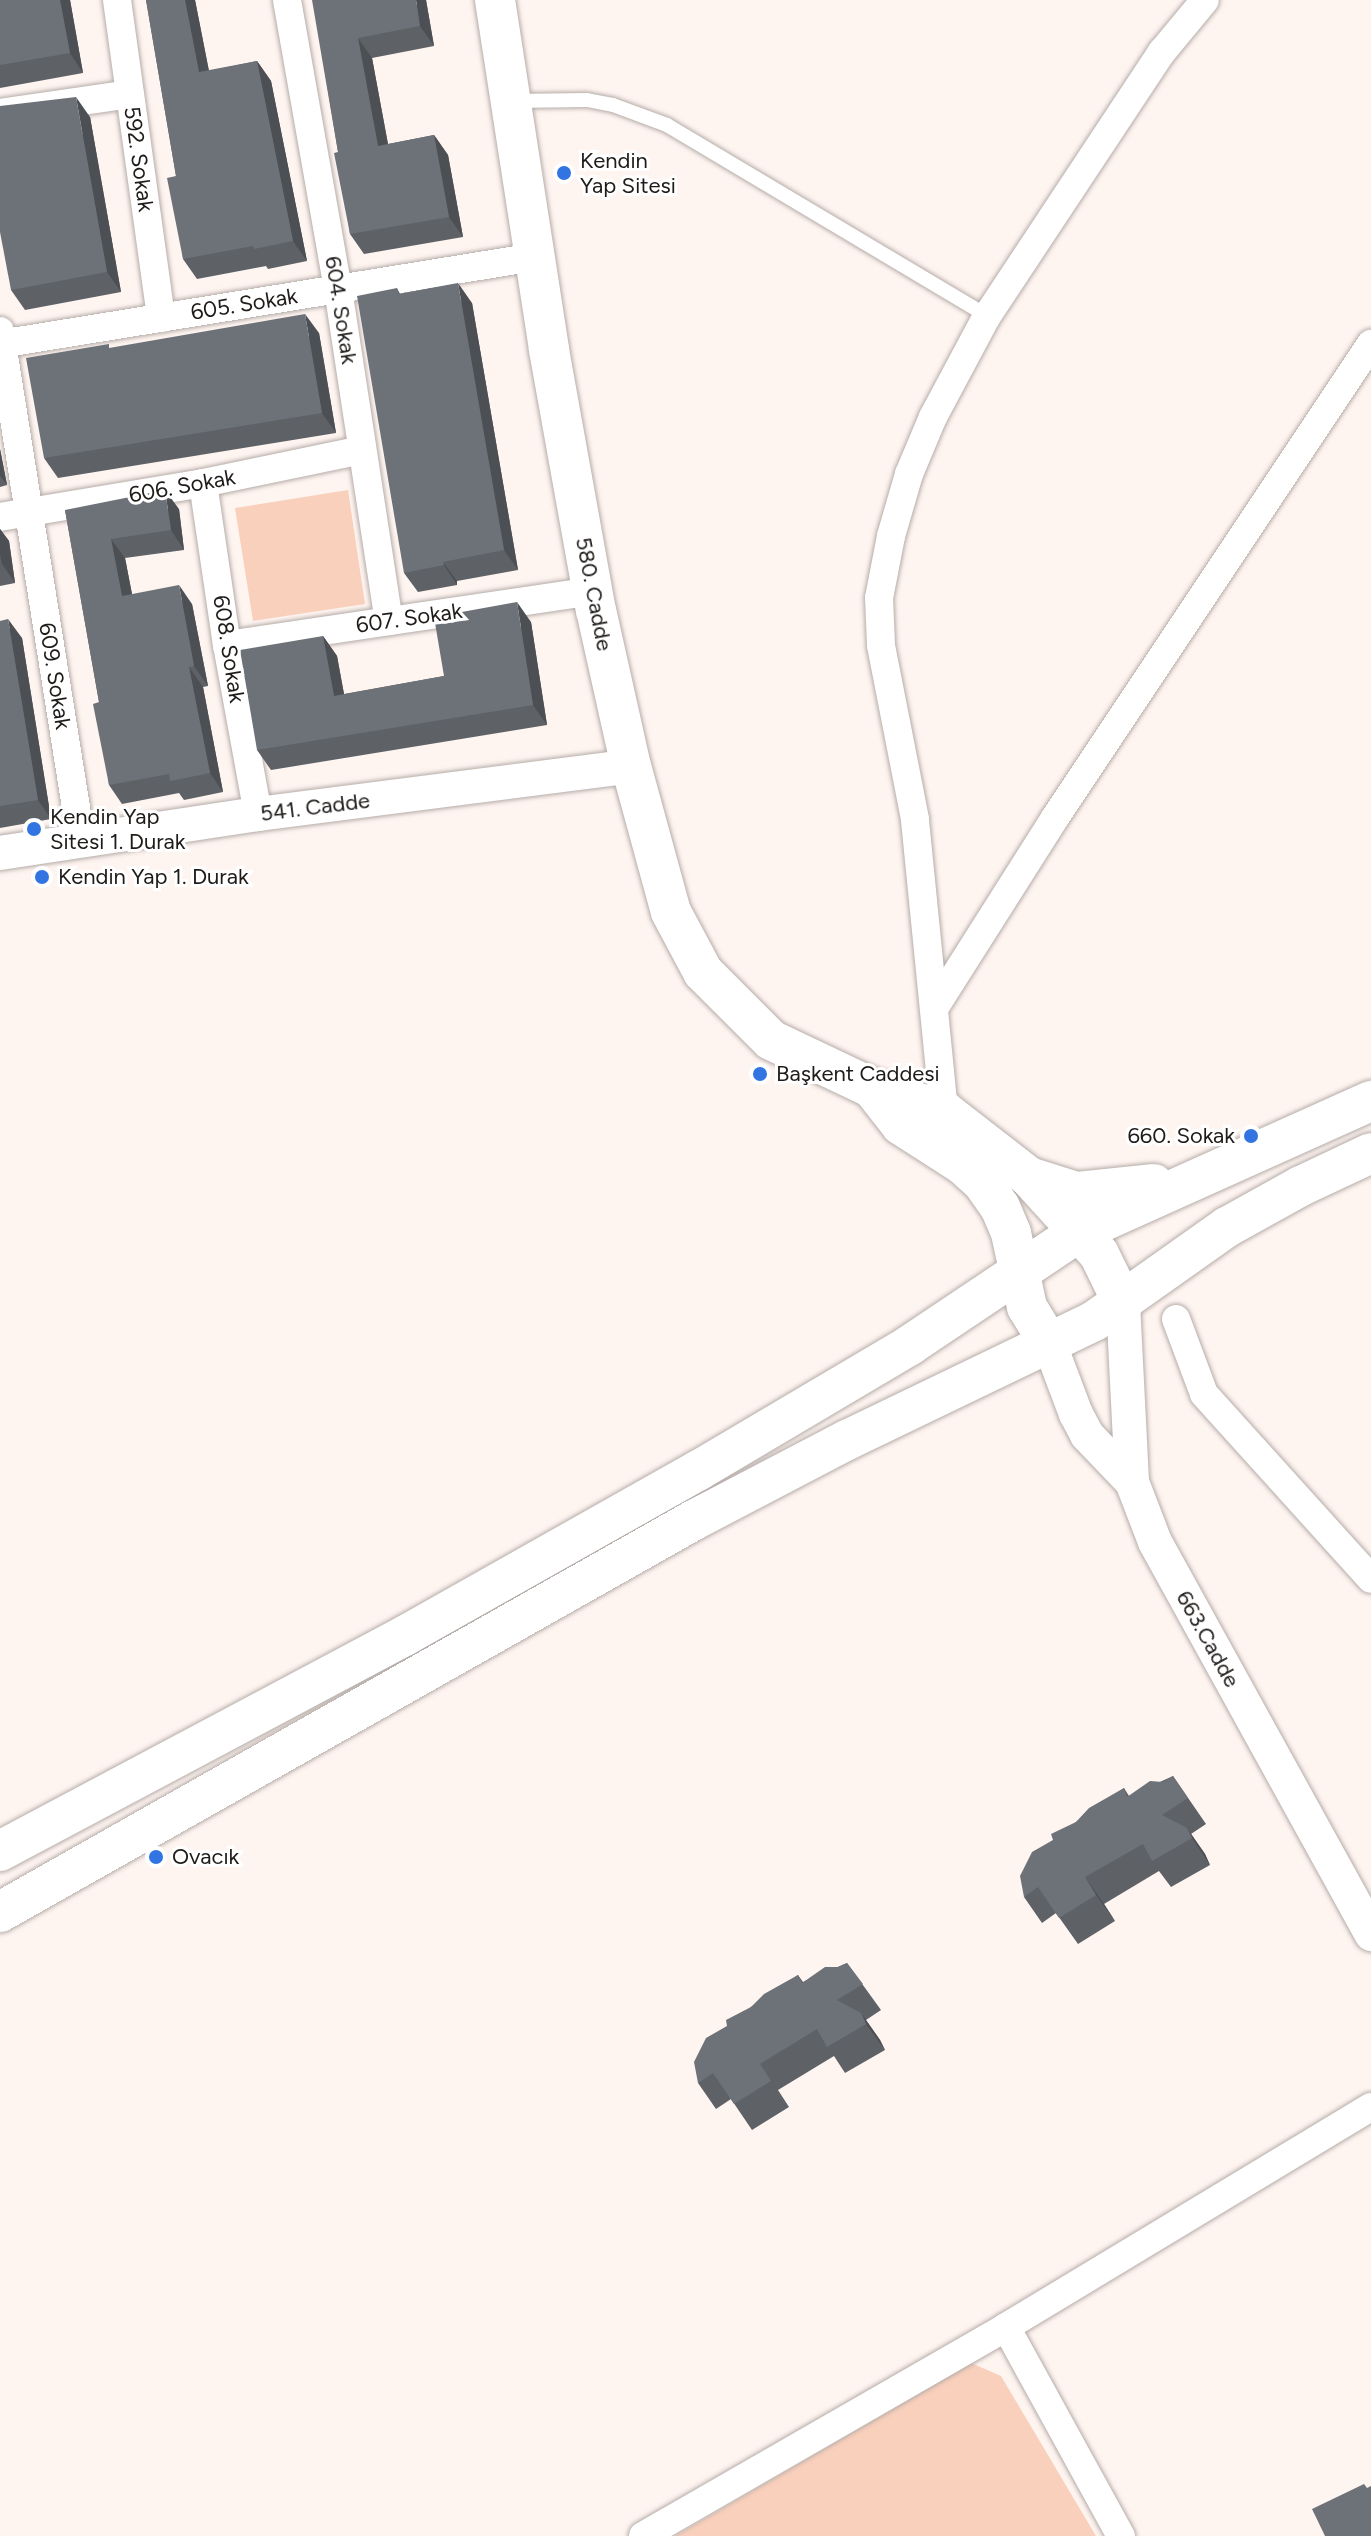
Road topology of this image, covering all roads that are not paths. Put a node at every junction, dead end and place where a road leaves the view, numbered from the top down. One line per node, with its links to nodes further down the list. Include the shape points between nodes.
1 (117, 0): 5 (street, 592. Sokak)
2 (287, 0): 9 (street, 604. Sokak)
3 (495, 0): 6 (main road, 580. Cadde)
4 (1205, 0): 10 (street, via 1162,52)
5 (130, 94): 7 (street); 11 (street, 592. Sokak)
6 (511, 102): 8 (main road, 580. Cadde); 10 (lane, via 587,100 667,125)
7 (0, 113)
8 (535, 257): 9 (street, 605. Sokak); 18 (main road, 580. Cadde)
9 (338, 289): 11 (street, 605. Sokak); 14 (street, 604. Sokak)
10 (987, 316): 25 (street, via 909,474 879,598 881,645 915,819)
11 (161, 318): 12 (street, 605. Sokak)
12 (1, 340): 16 (street, 609. Sokak)
13 (1371, 344): 25 (street)
14 (362, 450): 15 (street, 606. Sokak); 19 (street, 604. Sokak)
15 (203, 483): 16 (street, 606. Sokak); 20 (street, 608. Sokak)
16 (30, 512): 17 (street, 606. Sokak); 23 (street, 609. Sokak)
17 (0, 517)
18 (592, 591): 19 (street, 607. Sokak); 21 (main road, 580. Cadde)
19 (389, 621): 20 (street, 607. Sokak)
20 (227, 645): 22 (street, 608. Sokak)
21 (631, 766): 22 (street, 541. Cadde); 26 (main road, 580. Cadde, via 671,912 703,972 771,1040)
22 (258, 814): 23 (street, 541. Cadde)
23 (81, 839): 24 (street, 541. Cadde)
24 (0, 853)
25 (935, 1007): 28 (street)
26 (872, 1088): 28 (main road, 580. Cadde); 33 (main road, via 901,1125 983,1183 1011,1233)
27 (1371, 1101): 30 (main road)
28 (944, 1111): 31 (main road)
29 (1371, 1153): 34 (main road, via 1227,1227)
30 (1215, 1171): 31 (main road, via 1090,1193 1062,1190); 32 (main road)
31 (1029, 1177): 32 (main road)
32 (1079, 1232): 33 (main road); 34 (main road, via 1099,1254)
33 (1018, 1270): 36 (main road, via 1027,1307); 39 (main road, via 910,1345 699,1470 406,1635)
34 (1123, 1303): 36 (main road); 37 (street)
35 (1176, 1319): 38 (street, via 1204,1394)
36 (1050, 1345): 37 (street, 663.Cadde, via 1087,1435); 40 (main road, via 847,1440 694,1520)
37 (1132, 1482): 41 (street, 663.Cadde, via 1155,1542)
38 (1371, 1579)
39 (0, 1851)
40 (0, 1912)
41 (1371, 1934)
42 (1371, 2107): 43 (street)
43 (1006, 2327): 44 (street); 45 (street)
44 (643, 2536)
45 (1121, 2536)

